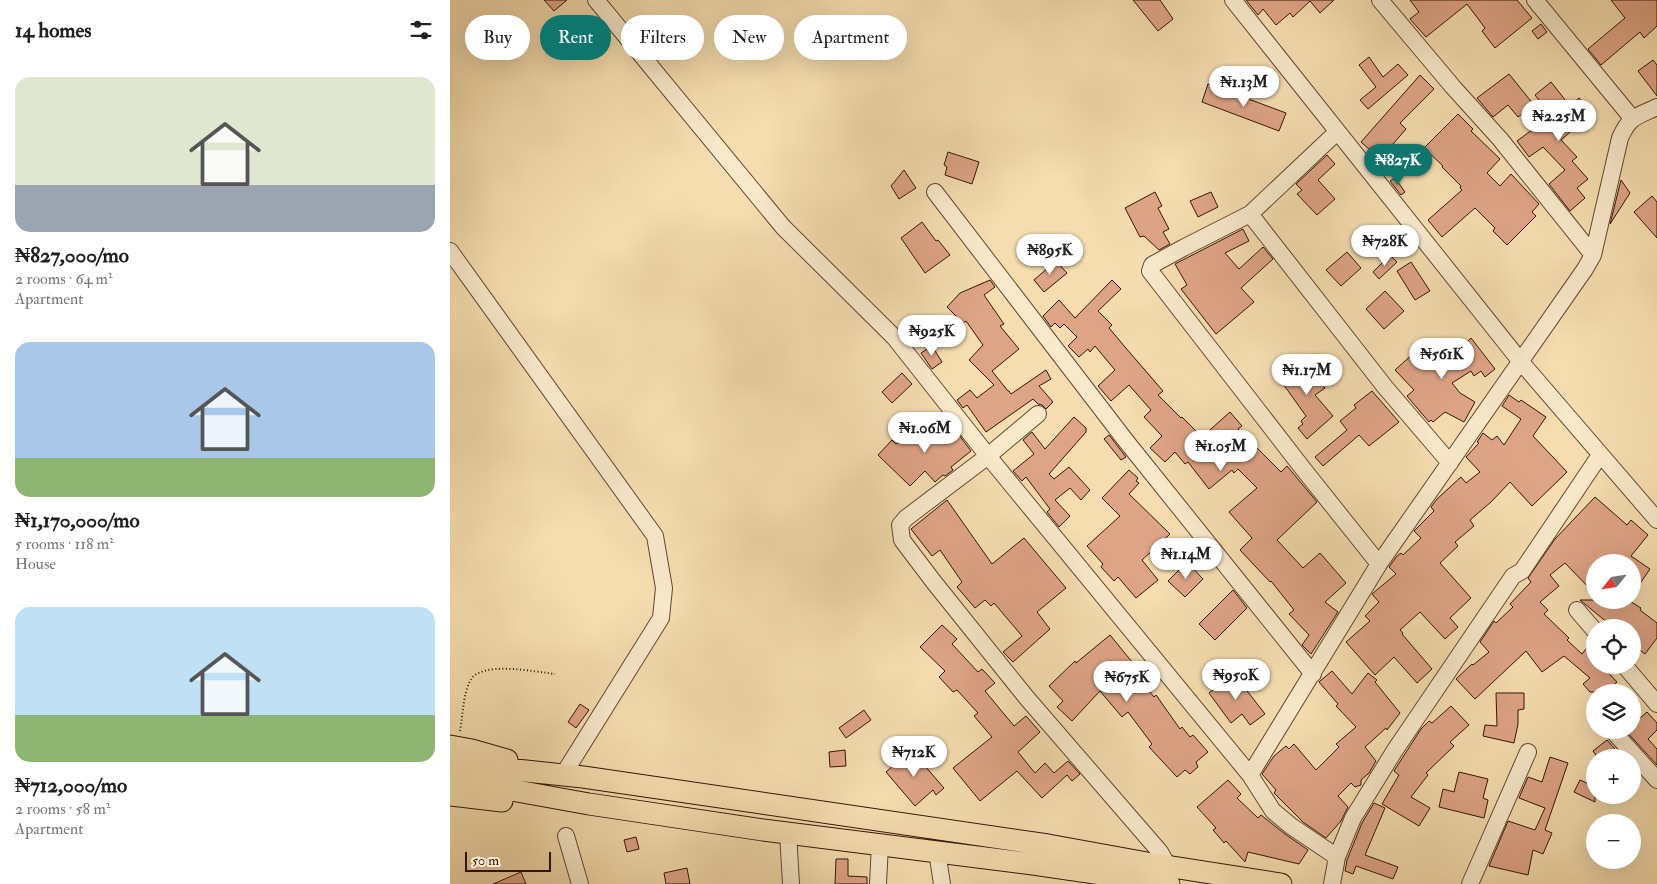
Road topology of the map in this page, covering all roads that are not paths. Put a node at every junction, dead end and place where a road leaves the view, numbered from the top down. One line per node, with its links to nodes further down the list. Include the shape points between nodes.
1 (596, 0): 15 (street, via 783,226 894,337)
2 (1233, 0): 7 (street)
3 (1380, 0): 11 (street, via 1500,139)
4 (1535, 0): 6 (street)
5 (1657, 107): 6 (street)
6 (1632, 118): 11 (street, via 1620,138)
7 (1337, 132): 9 (street); 12 (street)
8 (935, 192): 21 (street, via 1126,441)
9 (1250, 214): 16 (street, via 1384,387); 18 (street, via 1152,265 1150,271)
10 (450, 251): 27 (street, via 655,536 664,588 661,618)
11 (1592, 255): 12 (street)
12 (1521, 362): 14 (street); 16 (street)
13 (1038, 414): 15 (street)
14 (1600, 455): 17 (street); 37 (street, via 1395,750 1352,818)
15 (988, 456): 28 (street); 38 (street, via 906,518 900,525 902,540 1026,697 1160,852)
16 (1450, 463): 18 (street)
17 (1657, 520)
18 (1379, 564): 21 (street)
19 (1576, 610): 20 (street)
20 (1586, 621)
21 (1313, 674): 28 (street)
22 (1632, 674): 23 (street)
23 (1657, 704)
24 (1620, 739): 30 (street)
25 (452, 752): 27 (main road, via 482,768)
26 (1528, 752): 45 (street)
27 (563, 775): 38 (main road, via 1038,844)
28 (1250, 775): 37 (street, via 1274,811 1290,826)
29 (450, 779): 32 (main road)
30 (1657, 780)
31 (450, 794): 32 (main road, via 508,801)
32 (563, 799): 33 (main road)
33 (788, 833): 35 (main road); 40 (street)
34 (566, 836): 39 (street)
35 (880, 844): 36 (main road); 41 (street)
36 (937, 851): 38 (main road, via 1033,864); 42 (street)
37 (1337, 857): 44 (street)
38 (1168, 875): 43 (main road)
39 (580, 884)
40 (791, 884)
41 (878, 884)
42 (942, 884)
43 (1281, 884)
44 (1332, 884)
45 (1470, 884)

